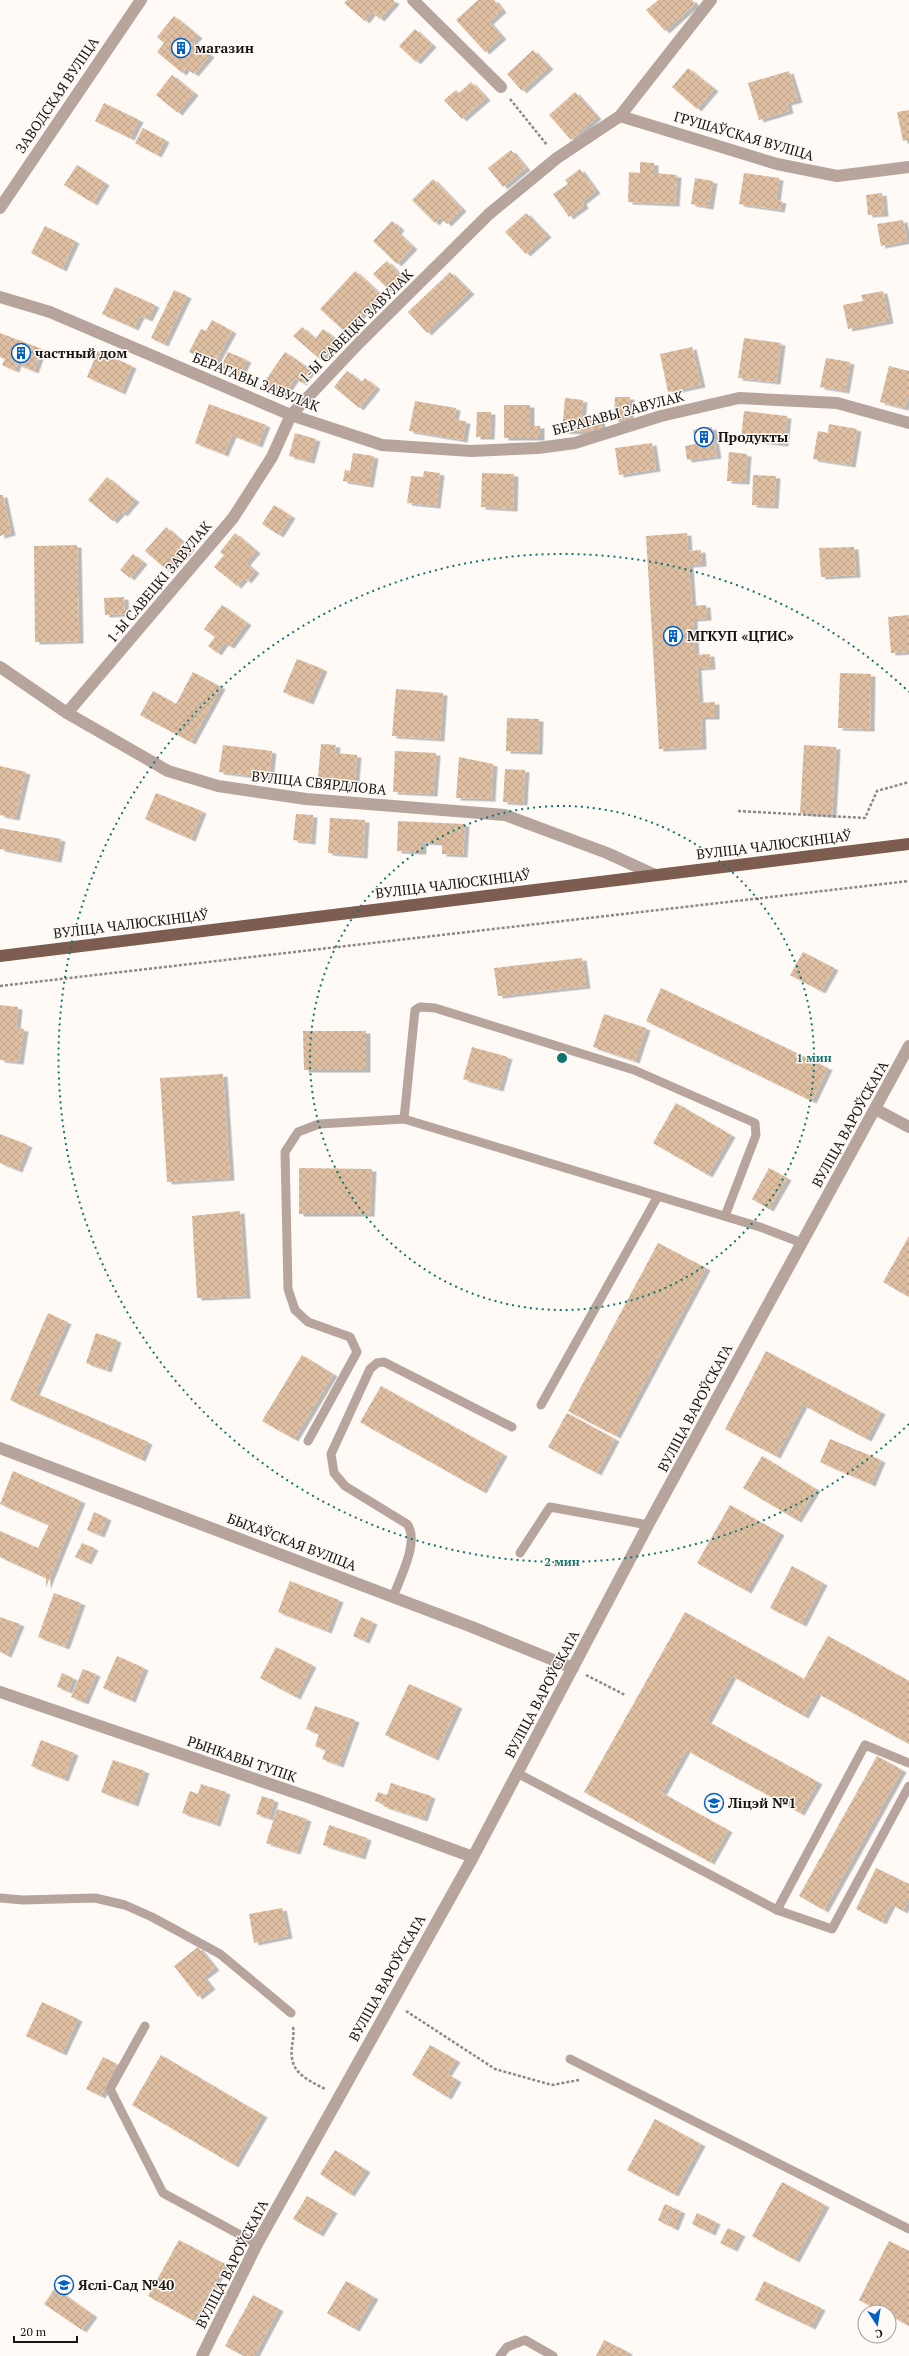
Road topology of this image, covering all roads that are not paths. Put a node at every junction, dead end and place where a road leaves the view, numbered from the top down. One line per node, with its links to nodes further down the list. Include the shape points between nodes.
1 (141, 0): 7 (street, ЗАВОДСКАЯ ВУЛІЦА)
2 (413, 0): 4 (street)
3 (711, 0): 5 (street, 1-Ы САВЕЦКІ ЗАВУЛАК)
4 (501, 87)
5 (620, 116): 6 (street, ГРУШАЎСКАЯ ВУЛІЦА, via 777,164 837,176); 9 (street, 1-Ы САВЕЦКІ ЗАВУЛАК, via 557,158 489,214)
6 (909, 167)
7 (0, 208)
8 (0, 297): 9 (street, БЕРАГАВЫ ЗАВУЛАК, via 50,312)
9 (291, 414): 10 (street, БЕРАГАВЫ ЗАВУЛАК, via 382,445 471,451 538,448 575,443 660,416 740,398 837,403); 12 (street, 1-Ы САВЕЦКІ ЗАВУЛАК, via 272,457 234,518)
10 (909, 423)
11 (0, 667): 12 (street, ВУЛІЦА СВЯРДЛОВА)
12 (67, 713): 14 (street, ВУЛІЦА СВЯРДЛОВА, via 168,771 218,786 306,799 505,815)
13 (909, 844): 14 (main road, ВУЛІЦА ЧАЛЮСКІНЦАЎ)
14 (655, 874): 15 (main road, ВУЛІЦА ЧАЛЮСКІНЦАЎ)
15 (0, 956)
16 (909, 1046): 17 (street, ВУЛІЦА ВАРОЎСКАГА)
17 (875, 1109): 19 (street); 22 (street, ВУЛІЦА ВАРОЎСКАГА)
18 (404, 1119): 20 (lane); 21 (lane, via 415,1010 420,1007 435,1008 582,1052 634,1070 755,1123 756,1135); 25 (lane, via 319,1124 298,1132 285,1152 288,1289 295,1310 308,1322 350,1338 357,1352)
19 (909, 1127)
20 (658, 1196): 21 (lane); 23 (lane)
21 (725, 1216): 22 (lane)
22 (802, 1243): 27 (street, ВУЛІЦА ВАРОЎСКАГА)
23 (541, 1405)
24 (512, 1427): 29 (lane, via 384,1362 377,1363 370,1369 331,1454 334,1473 345,1486 407,1524 412,1531 413,1542)
25 (308, 1441)
26 (0, 1448): 29 (street, БЫХАЎСКАЯ ВУЛІЦА)
27 (648, 1525): 28 (lane, via 550,1507); 30 (street, ВУЛІЦА ВАРОЎСКАГА)
28 (520, 1553)
29 (393, 1597): 30 (street, БЫХАЎСКАЯ ВУЛІЦА)
30 (573, 1668): 33 (street, ВУЛІЦА ВАРОЎСКАГА)
31 (0, 1692): 35 (street, РЫНКАВЫ ТУПІК, via 314,1799)
32 (909, 1763): 37 (lane, via 866,1745)
33 (517, 1773): 35 (street, ВУЛІЦА ВАРОЎСКАГА); 37 (lane)
34 (909, 1786): 37 (lane, via 832,1929)
35 (473, 1857): 42 (street, ВУЛІЦА ВАРОЎСКАГА, via 390,2001)
36 (0, 1898): 38 (lane, via 95,1898 125,1905 220,1954)
37 (777, 1910)
38 (291, 2013)
39 (145, 2026): 42 (lane, via 110,2088 163,2193)
40 (570, 2059): 41 (lane)
41 (909, 2229)
42 (257, 2244): 43 (street, ВУЛІЦА ВАРОЎСКАГА)
43 (202, 2356)
44 (500, 2356): 45 (lane, via 507,2347 525,2340)
45 (553, 2356)

